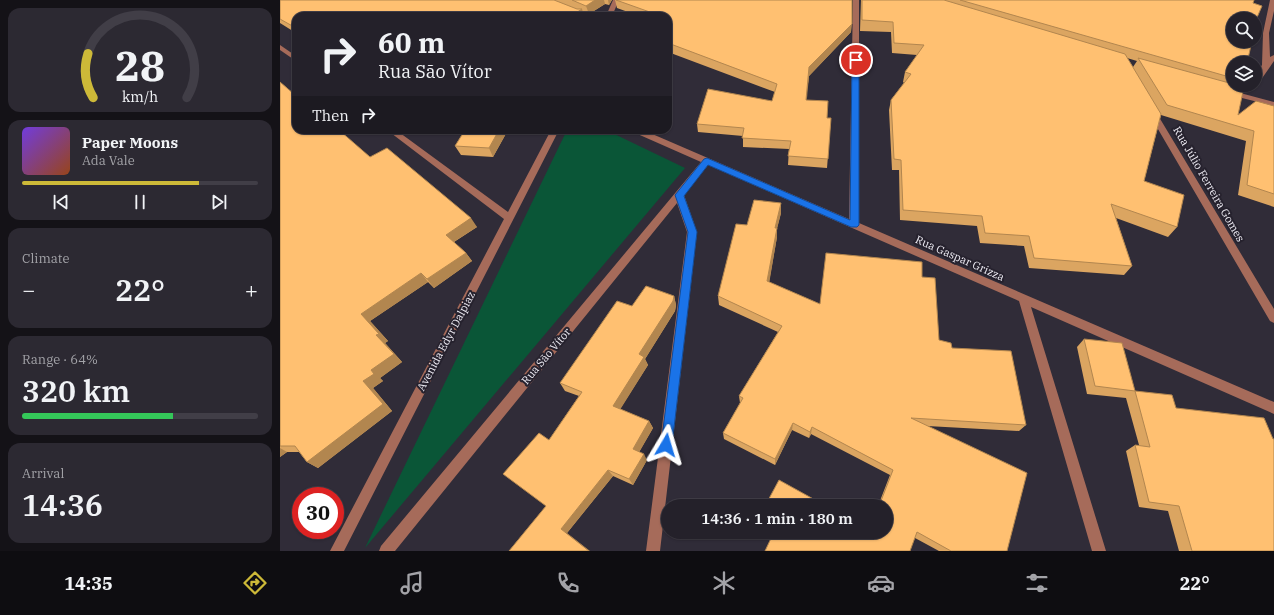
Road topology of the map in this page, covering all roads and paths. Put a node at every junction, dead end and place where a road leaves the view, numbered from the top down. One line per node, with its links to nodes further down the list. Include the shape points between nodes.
1 (616, 0): 4 (street)
2 (856, 0): 21 (street)
3 (1273, 0): 8 (street, via 1266,33)
4 (611, 12)
5 (280, 47): 6 (street)
6 (292, 56)
7 (1274, 56): 8 (street)
8 (1266, 65): 9 (street)
9 (1262, 71)
10 (1223, 90): 12 (street)
11 (1249, 92): 12 (street)
12 (1246, 96): 14 (street)
13 (1147, 102): 23 (street, Rua Júlio Ferreira Gomes)
14 (1274, 104)
15 (396, 134): 20 (street)
16 (553, 134): 20 (street, Avenida Edyr Dalpiaz)
17 (645, 134): 18 (street, Rua Gaspar Grizza)
18 (707, 161): 19 (street, Rua São Vítor); 21 (street, Rua Gaspar Grizza)
19 (679, 195): 26 (street, Rua São Vítor); 27 (street, via 692,232)
20 (510, 218): 25 (street, Avenida Edyr Dalpiaz)
21 (854, 225): 22 (street, Rua Gaspar Grizza)
22 (1023, 299): 24 (street, Rua Gaspar Grizza); 28 (street)
23 (1274, 318)
24 (1274, 408)
25 (337, 551)
26 (386, 551)
27 (653, 551)
28 (1099, 551)

